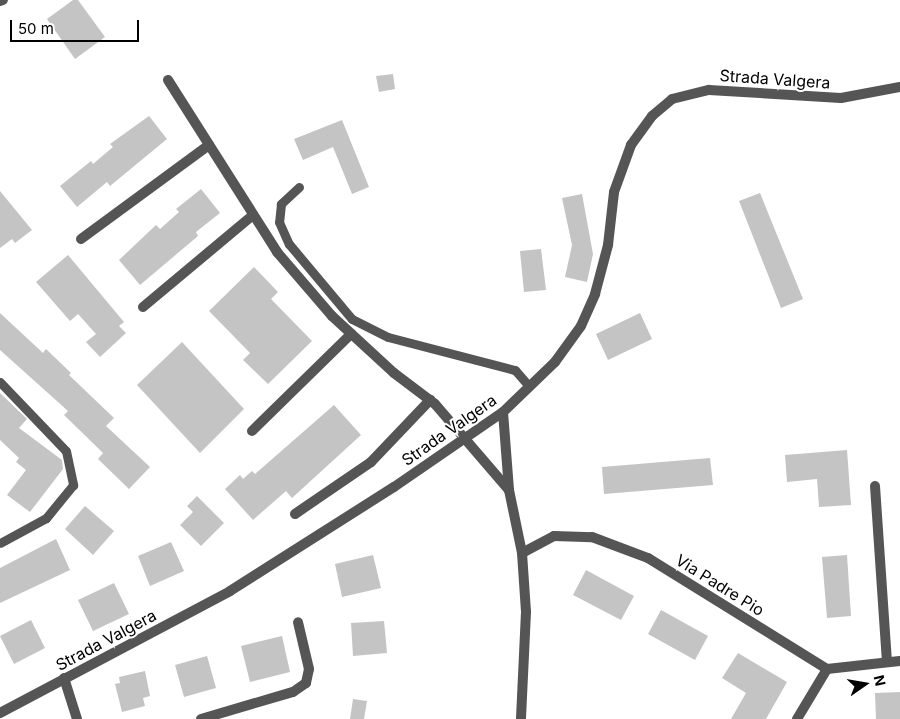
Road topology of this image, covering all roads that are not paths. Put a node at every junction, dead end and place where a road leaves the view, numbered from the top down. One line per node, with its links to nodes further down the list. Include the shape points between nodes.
1 (168, 80): 3 (street)
2 (900, 87): 10 (street, Strada Valgera, via 841,98 709,90 672,99 652,116 631,145 614,192 608,245 595,294 581,326 555,362)
3 (209, 145): 5 (street); 6 (street)
4 (299, 187): 10 (lane, via 280,204 279,222 289,244 352,319 388,337 515,370)
5 (253, 215): 7 (street); 8 (street, via 277,252)
6 (81, 239)
7 (143, 307)
8 (351, 334): 11 (street); 13 (street)
9 (0, 382): 18 (lane, via 66,451 73,485 46,518)
10 (529, 386): 12 (street, Strada Valgera)
11 (430, 400): 14 (street); 17 (street, via 371,462)
12 (503, 412): 14 (street, Strada Valgera); 16 (street)
13 (252, 431)
14 (467, 439): 16 (street); 24 (street, Strada Valgera, via 230,591)
15 (875, 486): 22 (street)
16 (509, 490): 19 (street)
17 (295, 514)
18 (0, 543)
19 (522, 553): 23 (street, Via Padre Pio, via 554,536 602,540 648,558); 28 (street, via 526,612)
20 (298, 622): 27 (street, via 309,669 306,683 293,692)
21 (900, 661): 22 (street)
22 (887, 662): 23 (street)
23 (827, 669): 29 (street)
24 (64, 678): 25 (street, Strada Valgera); 26 (street)
25 (0, 713)
26 (77, 719)
27 (201, 719)
28 (521, 719)
29 (797, 719)

